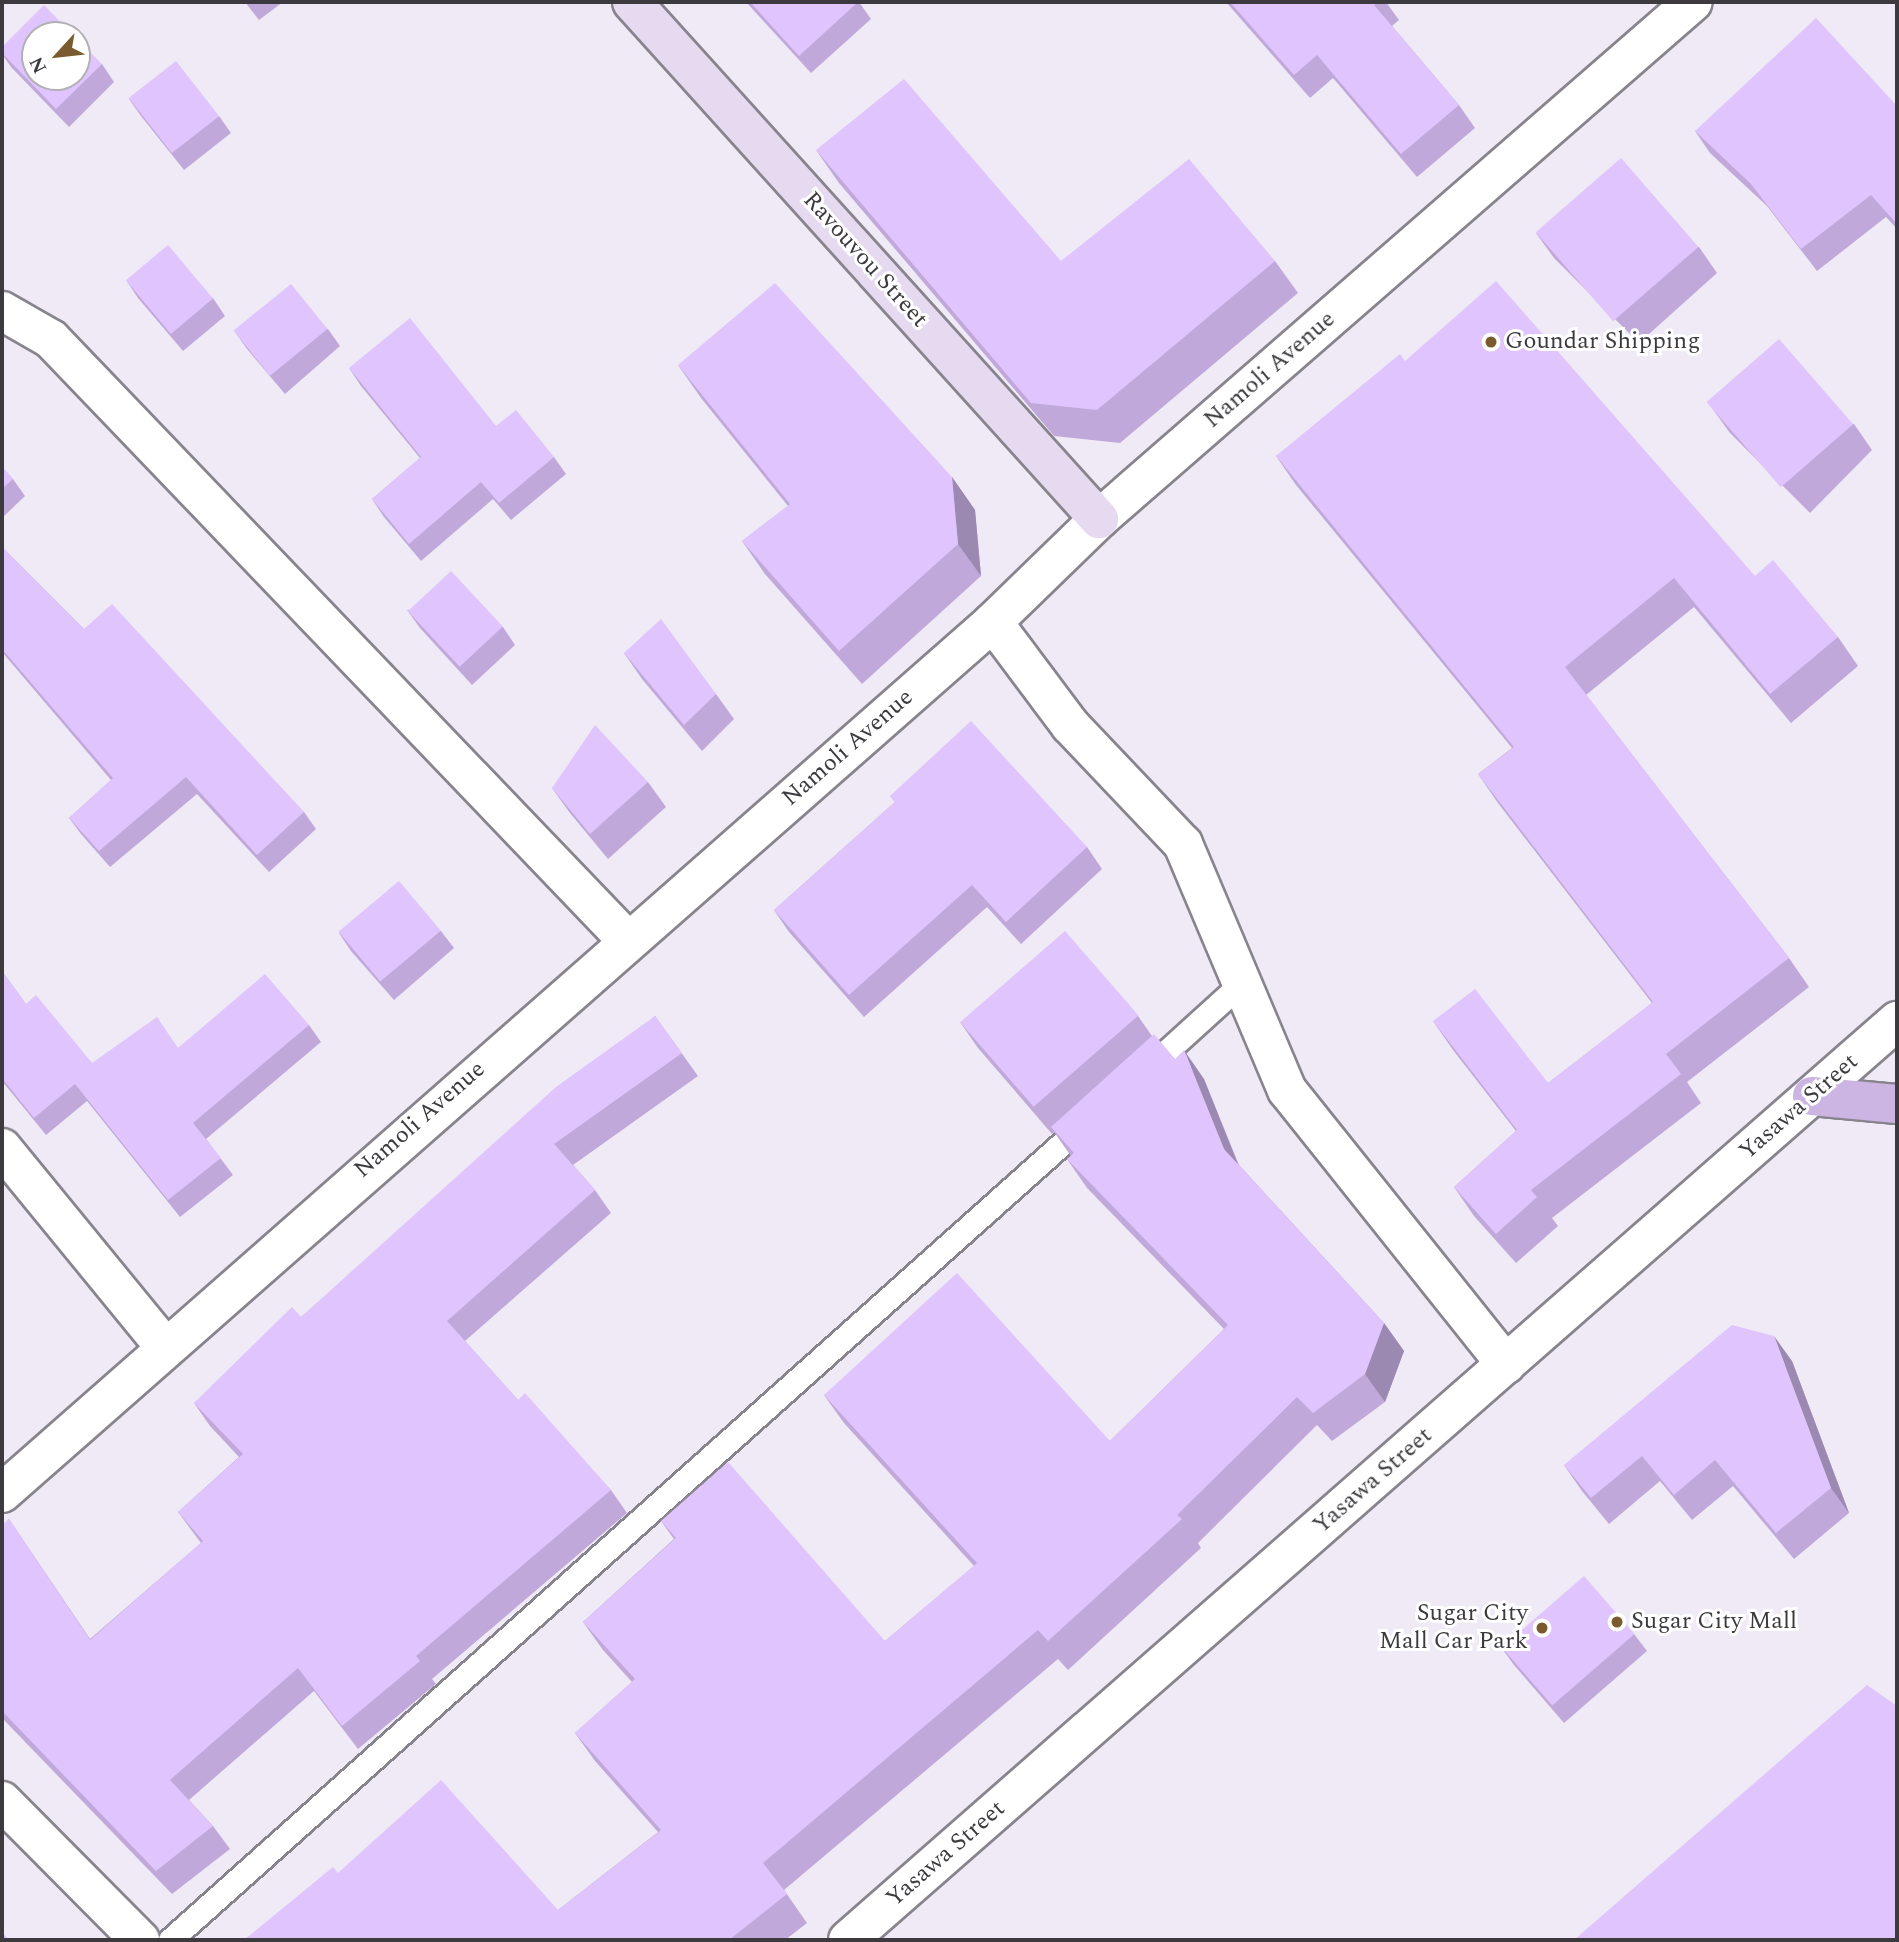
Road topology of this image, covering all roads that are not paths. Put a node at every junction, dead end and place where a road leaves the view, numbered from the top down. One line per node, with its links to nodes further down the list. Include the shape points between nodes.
1 (632, 2): 4 (main road, Ravouvou Street)
2 (1693, 2): 4 (street, Namoli Avenue)
3 (2, 311): 6 (street, via 51,340)
4 (1099, 519): 5 (street, Namoli Avenue)
5 (993, 622): 6 (street, Namoli Avenue); 7 (street, via 1070,725 1183,844)
6 (626, 939): 14 (street, Namoli Avenue)
7 (1242, 984): 9 (lane); 15 (street, via 1287,1090)
8 (1897, 1021): 10 (street, Yasawa Street)
9 (1128, 1086)
10 (1812, 1096): 12 (main road); 15 (street, Yasawa Street)
11 (1107, 1104): 19 (lane)
12 (1897, 1104)
13 (2, 1148): 14 (street)
14 (163, 1345): 16 (street, Namoli Avenue)
15 (1506, 1364): 20 (street, Yasawa Street)
16 (2, 1493)
17 (2, 1801): 18 (street)
18 (140, 1940)
19 (170, 1940)
20 (848, 1940)

